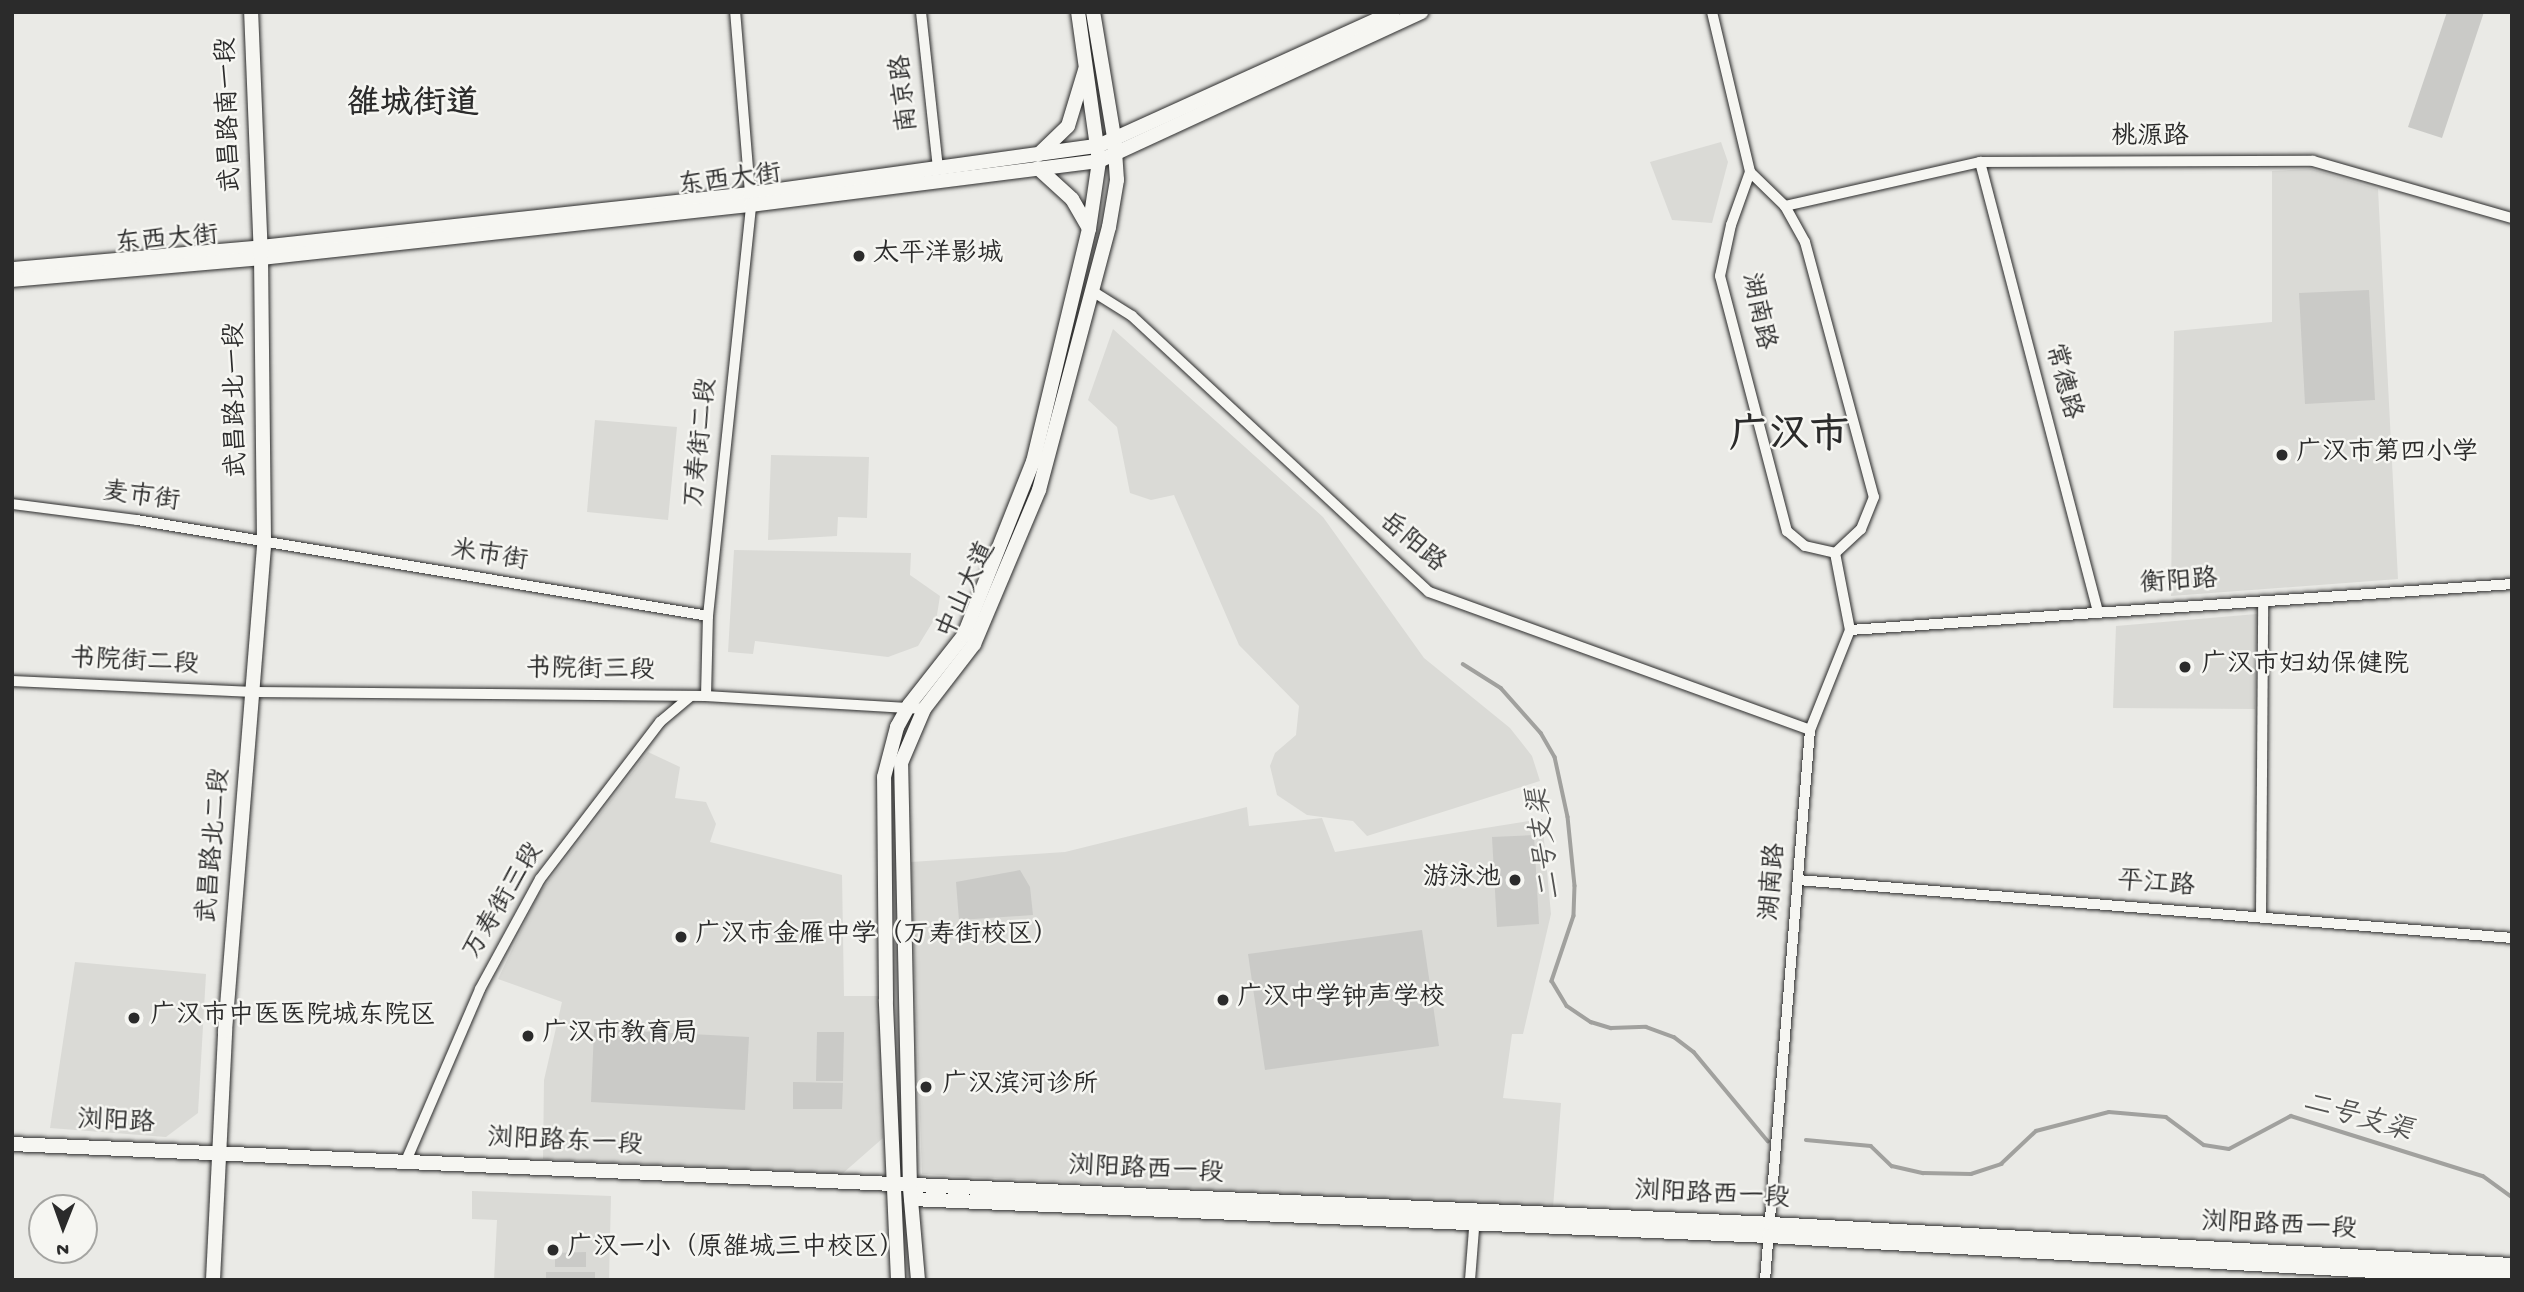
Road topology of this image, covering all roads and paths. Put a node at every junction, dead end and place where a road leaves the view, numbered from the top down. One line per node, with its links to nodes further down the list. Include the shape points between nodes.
1 (251, 12): 20 (street, 武昌路南一段)
2 (736, 12): 16 (street, 万寿街二段)
3 (922, 12): 14 (street, 南京路)
4 (1078, 12): 9 (street, 中山大道)
5 (1093, 12): 10 (street, 中山大道)
6 (1393, 12): 10 (street, 东西大街)
7 (1421, 12): 10 (street, 东西大街)
8 (1712, 12): 15 (street)
9 (1086, 65): 11 (street, 中山大道); 12 (street, via 1068,126)
10 (1115, 144): 11 (street, 东西大街); 23 (street, 中山大道, via 1117,180)
11 (1098, 153): 12 (street, 东西大街); 19 (street, 中山大道)
12 (1038, 162): 14 (street, 东西大街); 16 (street, 东西大街); 19 (street, via 1072,199)
13 (1980, 162): 17 (street, 桃源路); 18 (street, 桃源路, via 2313,161); 29 (street, 常德路)
14 (938, 169): 16 (street, 东西大街)
15 (1750, 172): 17 (street); 26 (street, 湖南路, via 1731,225 1720,276 1787,531 1805,546)
16 (750, 200): 20 (street, 东西大街); 30 (street, 万寿街二段)
17 (1785, 206): 26 (street, via 1805,242 1874,497 1861,529)
18 (2512, 218)
19 (1089, 229): 36 (street, 中山大道, via 1033,462 1006,535 964,635)
20 (261, 253): 21 (street, 东西大街); 22 (street, 东西大街); 25 (street, 武昌路北一段)
21 (12, 268)
22 (12, 280)
23 (1092, 291): 37 (street, 中山大道, via 1039,490 974,644); 38 (street, 岳阳路, via 1132,316 1429,593)
24 (12, 504): 25 (street, 麦市街)
25 (264, 541): 30 (street, 米市街); 33 (street, 武昌路北二段)
26 (1835, 553): 31 (street)
27 (2512, 584): 28 (street, 衡阳路)
28 (2263, 601): 29 (street, 衡阳路); 40 (street)
29 (2098, 613): 31 (street, 衡阳路)
30 (708, 616): 35 (street, 万寿街二段)
31 (1850, 630): 38 (street, 湖南路)
32 (12, 681): 33 (street, 书院街二段)
33 (254, 692): 34 (street, 书院街三段); 43 (street, 武昌路北二段)
34 (691, 696): 35 (street, 书院街三段); 44 (street, 万寿街三段, via 660,722 540,879 480,989)
35 (706, 696): 36 (street, 书院街三段)
36 (909, 705): 37 (street, 书院街三段); 45 (street, 中山大道, via 897,727 884,777)
37 (924, 709): 46 (street, 中山大道, via 901,763 899,792)
38 (1810, 730): 39 (street, 湖南路)
39 (1798, 880): 40 (street, 平江路); 48 (street, 湖南路)
40 (2261, 918): 41 (street, 平江路)
41 (2512, 938)
42 (12, 1144): 43 (street, 浏阳路)
43 (217, 1154): 44 (street, 浏阳路东一段); 51 (street, 武昌路北二段)
44 (406, 1161): 45 (street, 浏阳路东一段)
45 (892, 1186): 46 (street, 浏阳路东一段); 52 (street, 中山大道)
46 (910, 1193): 47 (street, 浏阳路西一段); 53 (street, 中山大道)
47 (1475, 1218): 48 (street, 浏阳路西一段); 54 (street)
48 (1770, 1230): 49 (street, 浏阳路西一段); 50 (street); 55 (street, 湖南路)
49 (2512, 1265)
50 (2512, 1279)
51 (213, 1280)
52 (898, 1280)
53 (918, 1280)
54 (1470, 1280)
55 (1765, 1280)

